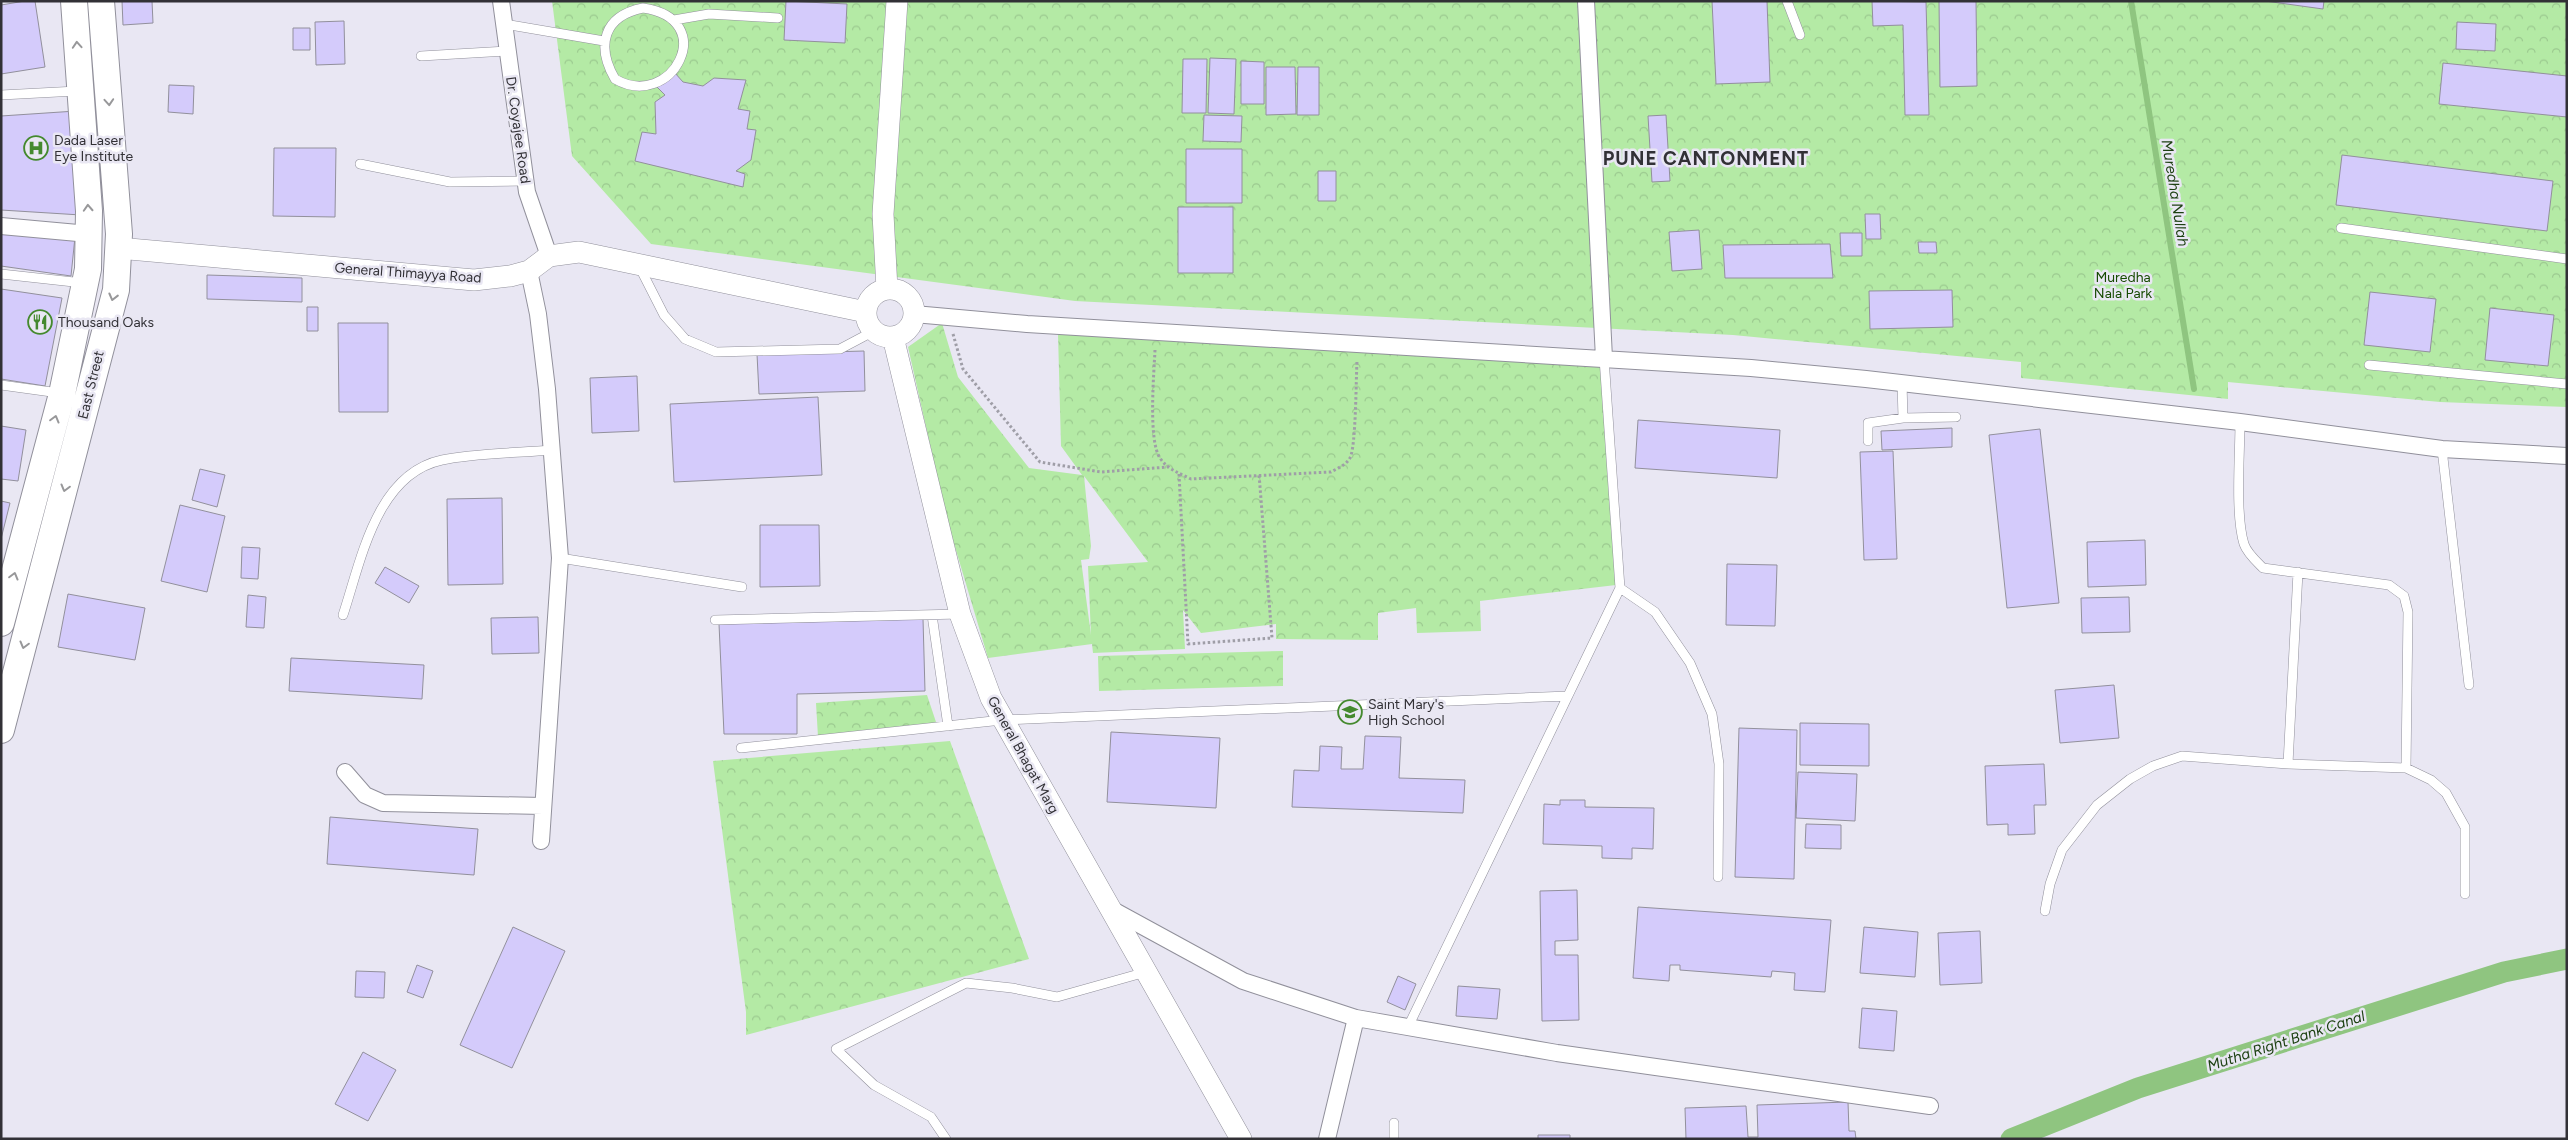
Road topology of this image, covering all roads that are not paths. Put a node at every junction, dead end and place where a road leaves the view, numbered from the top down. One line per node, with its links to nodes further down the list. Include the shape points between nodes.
1 (74, 1): 14 (main road, East Street, one-way to 1)
2 (101, 1): 21 (main road, East Street, one-way to 21)
3 (501, 1): 9 (street, Dr. Coyajee Road)
4 (897, 1): 28 (street, via 883,214)
5 (1586, 1): 31 (street)
6 (1787, 1): 10 (lane)
7 (778, 18): 8 (lane, via 709,14)
8 (674, 20): 11 (lane, via 655,10 631,11 618,17); 11 (lane, via 682,33 682,60 664,79 650,85 636,87 615,79 604,56)
9 (504, 24): 11 (lane); 12 (street, Dr. Coyajee Road)
10 (1800, 34)
11 (604, 41)
12 (507, 51): 13 (lane); 17 (street, Dr. Coyajee Road)
13 (421, 56)
14 (80, 91): 15 (lane); 20 (main road, East Street, one-way to 14)
15 (1, 95)
16 (360, 164): 17 (lane, via 450,182)
17 (525, 181): 22 (street, Dr. Coyajee Road)
18 (1, 226): 20 (street)
19 (2341, 228): 23 (lane)
20 (88, 234): 27 (main road, East Street)
21 (118, 248): 25 (street, General Thimayya Road, via 474,280); 57 (main road, East Street, one-way to 57, via 116,290)
22 (549, 256): 24 (street, General Thimayya Road, via 579,252); 25 (street, General Thimayya Road)
23 (2567, 259)
24 (638, 263): 30 (street, General Thimayya Road); 30 (lane, via 664,315 685,339 716,352 840,349)
25 (529, 271): 42 (street, via 538,314)
26 (1, 274): 27 (lane)
27 (85, 284): 36 (main road, East Street)
28 (887, 289): 29 (street, via 906,296); 30 (street, via 870,300)
29 (914, 314): 30 (street, via 905,332); 31 (street, via 1027,324)
30 (878, 326): 49 (street, General Bhagat Marg)
31 (1604, 358): 33 (street); 47 (lane)
32 (2369, 364): 34 (lane)
33 (1902, 383): 38 (lane); 39 (street)
34 (2567, 384)
35 (1, 385): 36 (lane)
36 (62, 394): 48 (main road, East Street, one-way to 36)
37 (1956, 417): 38 (lane)
38 (1903, 418): 40 (lane, via 1868,423)
39 (2240, 422): 41 (street); 45 (lane, via 2244,545 2263,568)
40 (1868, 441)
41 (2442, 449): 43 (street); 53 (lane)
42 (552, 450): 44 (street); 50 (lane, via 441,460 411,474 388,496 374,521)
43 (2567, 456)
44 (560, 558): 46 (lane); 62 (street)
45 (2298, 572): 59 (lane); 60 (lane, via 2388,585 2404,596 2408,612)
46 (742, 587)
47 (1620, 588): 54 (lane); 64 (lane, via 1656,612 1690,663 1712,714 1719,764)
48 (3, 612)
49 (960, 614): 51 (lane); 55 (street, General Bhagat Marg, via 990,698)
50 (343, 615)
51 (932, 615): 52 (lane); 56 (lane)
52 (715, 620)
53 (2469, 685)
54 (1568, 696): 55 (lane); 70 (lane)
55 (1002, 720): 56 (lane); 66 (street, General Bhagat Marg)
56 (948, 726): 58 (lane)
57 (1, 730)
58 (741, 748)
59 (2288, 764): 60 (lane); 67 (lane, via 2182,756 2153,766 2130,779 2097,805 2062,850)
60 (2406, 768): 65 (lane, via 2431,780 2446,793 2465,827)
61 (345, 772): 62 (street, via 365,796 383,803)
62 (543, 806): 63 (street)
63 (541, 841)
64 (1718, 877)
65 (2465, 894)
66 (1111, 909): 68 (street, General Bhagat Marg); 69 (street, via 1243,981)
67 (2045, 911)
68 (1147, 972): 73 (lane, via 1057,996 966,983 836,1049 874,1085 931,1117); 74 (street, General Bhagat Marg)
69 (1356, 1018): 70 (street); 75 (street)
70 (1408, 1027): 71 (street, via 1557,1053)
71 (1930, 1106)
72 (1394, 1123): 76 (lane)
73 (946, 1139)
74 (1241, 1139)
75 (1327, 1139)
76 (1394, 1139)

